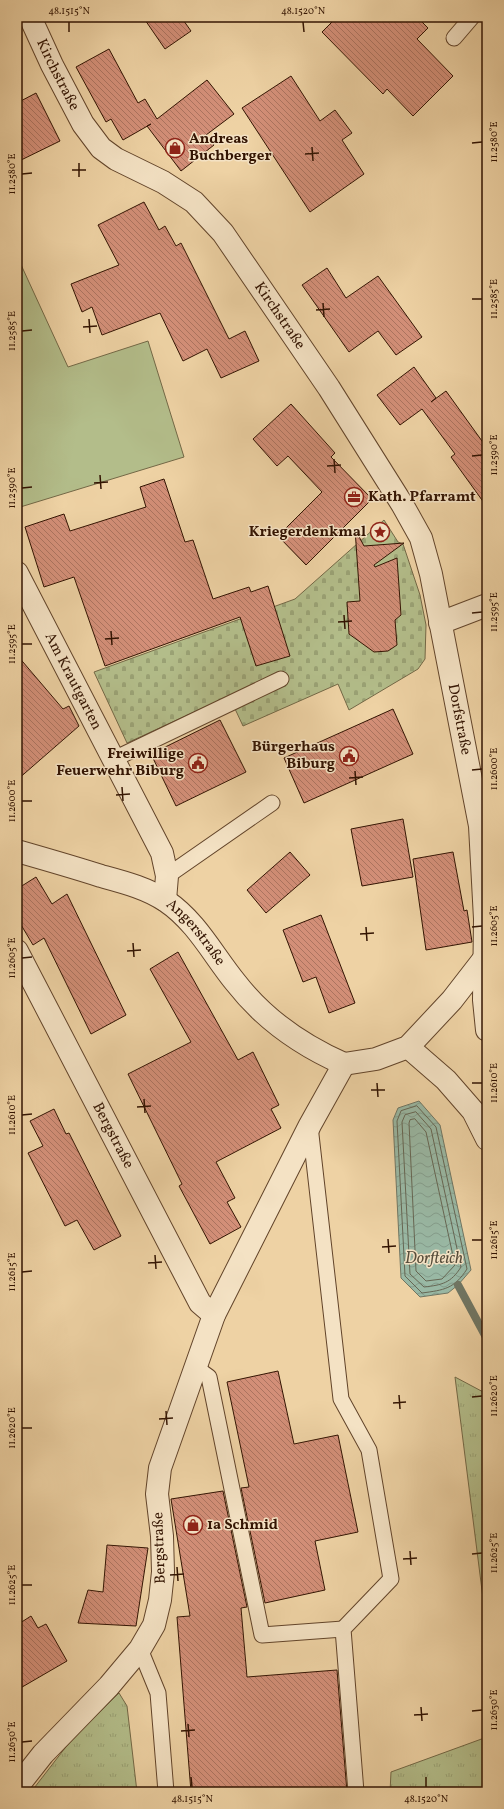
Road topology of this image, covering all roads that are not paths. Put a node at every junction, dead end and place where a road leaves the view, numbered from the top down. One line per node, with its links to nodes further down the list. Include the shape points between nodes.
1 (30, 17): 6 (street, Kirchstraße, via 83,124 101,148 194,202 223,233 283,320 329,388 421,538)
2 (472, 17): 3 (lane)
3 (454, 38)
4 (17, 574): 8 (street, Am Krautgarten)
5 (487, 605): 6 (street)
6 (440, 623): 14 (street, Dorfstraße, via 480,826 485,919)
7 (280, 679): 8 (lane)
8 (114, 759): 11 (street, Am Krautgarten, via 162,853)
9 (272, 803): 11 (lane)
10 (17, 851): 12 (street, Angerstraße, via 132,885)
11 (167, 876): 12 (street, Am Krautgarten)
12 (165, 900): 17 (street, Angerstraße, via 197,929 252,1002 281,1027 317,1052)
13 (17, 951): 20 (street, Bergstraße, via 200,1303)
14 (483, 960): 15 (street, Dorfstraße); 16 (street, via 452,1000)
15 (487, 1030)
16 (408, 1047): 17 (street, via 376,1059); 19 (street, via 446,1080 473,1111)
17 (344, 1064): 18 (street, Bergstraße)
18 (310, 1124): 20 (street, Bergstraße); 22 (lane, via 341,1399 369,1450 391,1579)
19 (487, 1139)
20 (214, 1315): 21 (street, Bergstraße)
21 (195, 1367): 22 (lane, via 209,1377 262,1635); 23 (street, Bergstraße, via 160,1468 157,1494 162,1536 163,1572 160,1600 154,1625)
22 (343, 1629): 26 (lane)
23 (140, 1649): 24 (street, Bergstraße, via 109,1686 43,1754); 25 (lane, via 158,1693)
24 (17, 1787)
25 (166, 1792)
26 (356, 1792)

